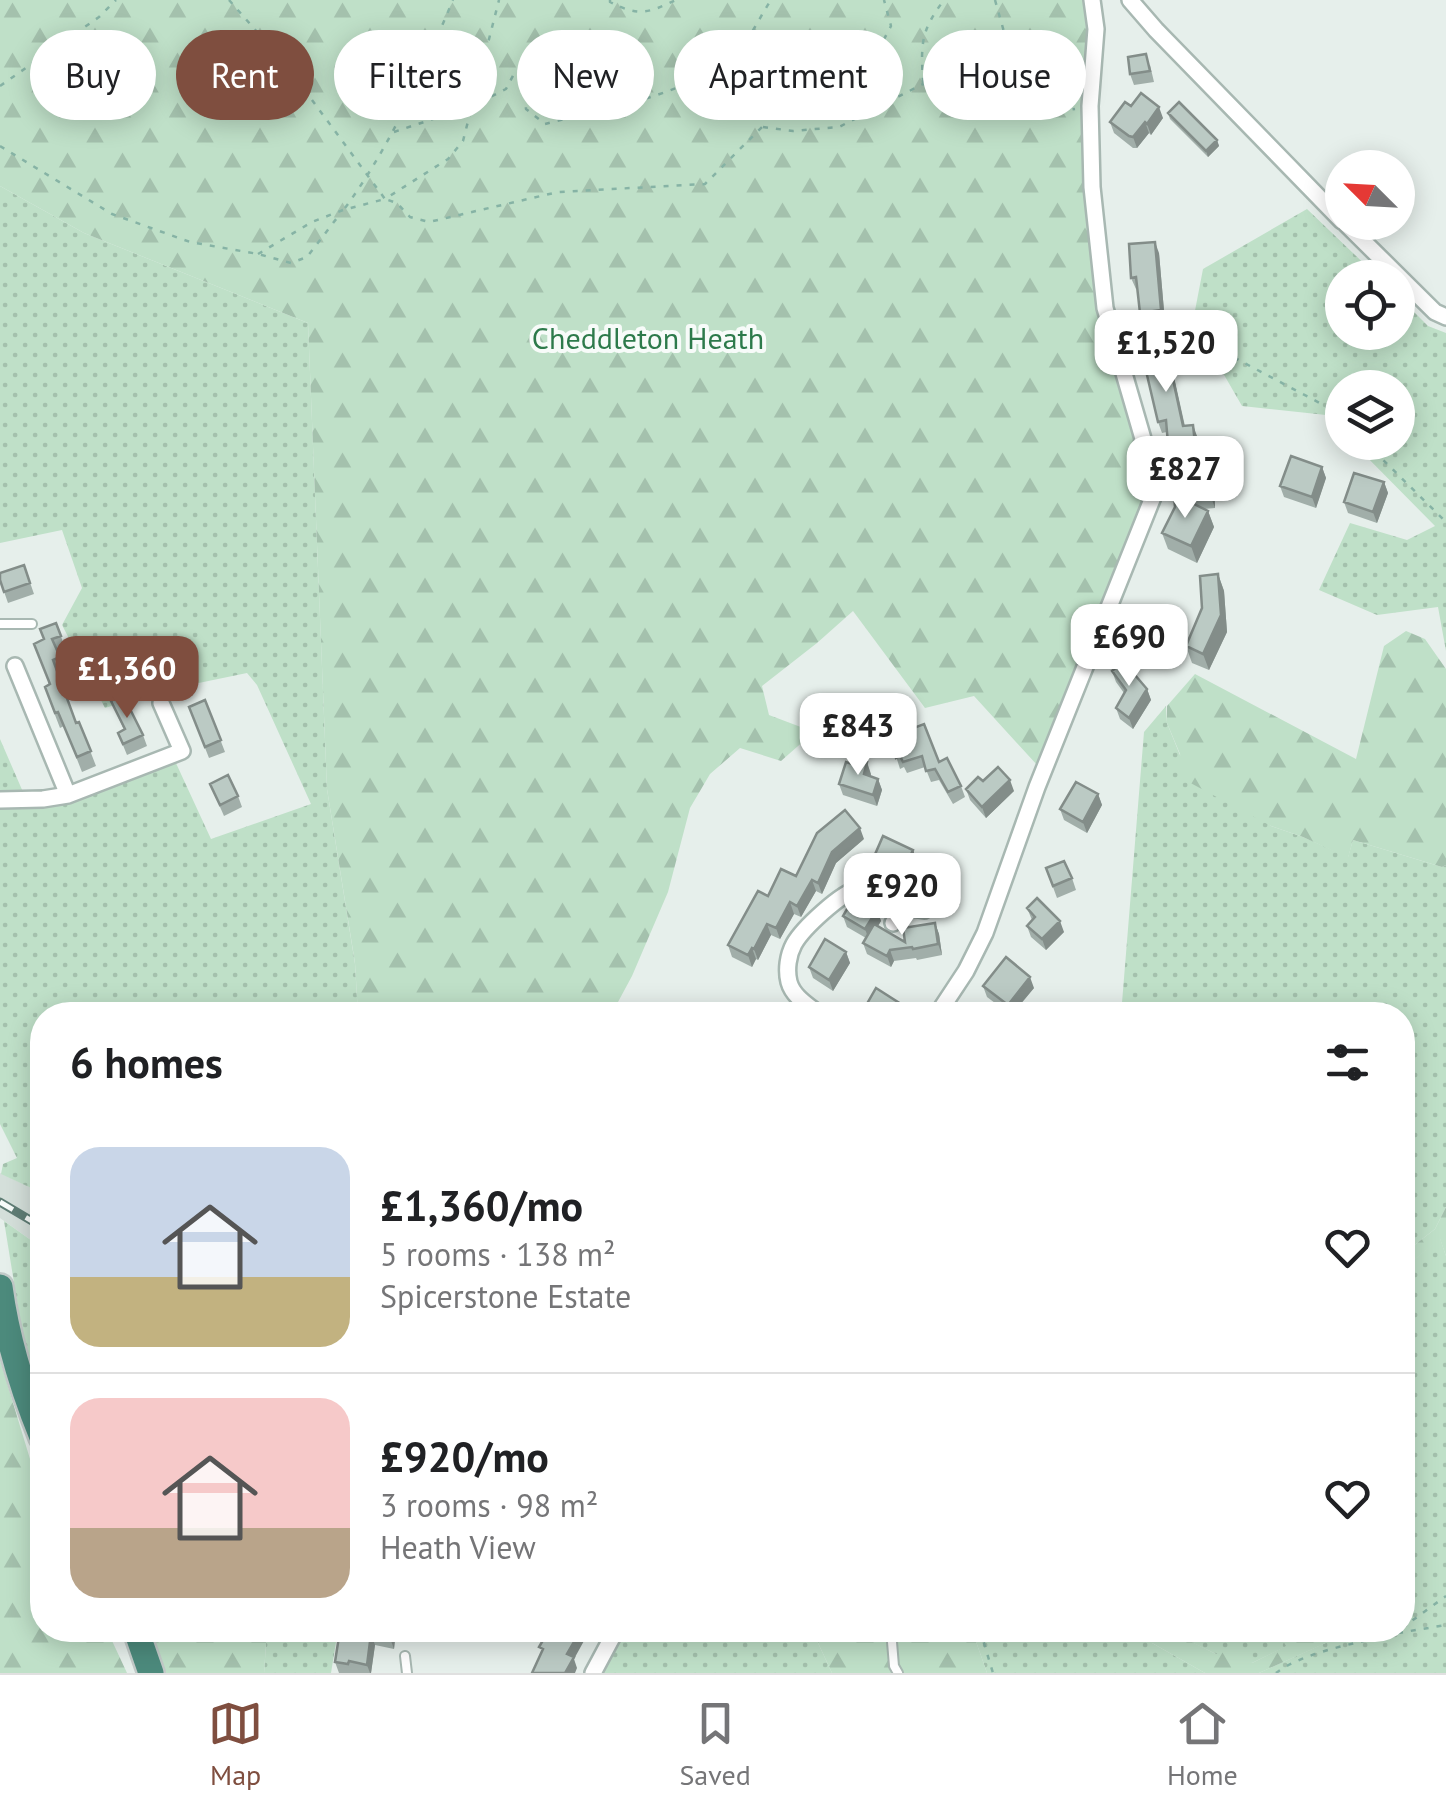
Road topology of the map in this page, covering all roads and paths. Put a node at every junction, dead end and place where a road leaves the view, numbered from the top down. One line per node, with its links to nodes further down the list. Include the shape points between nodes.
1 (116, 0): 19 (path)
2 (230, 0): 28 (path)
3 (453, 0): 26 (path)
4 (499, 0): 13 (path)
5 (610, 0): 6 (path, via 630,12 651,12)
6 (676, 0)
7 (771, 0): 20 (path, via 741,47 714,71 679,88 545,124 526,109 524,74 515,72)
8 (884, 0): 25 (path, via 891,26 882,43 800,66 770,97)
9 (944, 0): 14 (path)
10 (995, 0): 15 (path)
11 (1092, 0): 21 (street)
12 (1130, 0): 30 (street)
13 (491, 30)
14 (927, 30)
15 (1004, 30)
16 (923, 39): 17 (path)
17 (923, 71)
18 (923, 84): 25 (path, via 838,127)
19 (0, 86)
20 (497, 94)
21 (1090, 106): 22 (path); 49 (street, via 1105,308 1157,487 985,933)
22 (1086, 107)
23 (431, 120): 26 (path)
24 (468, 120): 29 (path, via 448,159)
25 (762, 127): 29 (path, via 705,184 558,192 430,222)
26 (393, 133): 28 (path)
27 (0, 146): 33 (path, via 112,214 190,242)
28 (368, 176): 29 (path); 31 (path)
29 (385, 199): 31 (path)
30 (1325, 204)
31 (343, 210): 33 (path); 33 (path, via 307,257 292,263)
32 (1361, 240): 34 (street)
33 (258, 254)
34 (1446, 317)
35 (1187, 344): 36 (path, via 1201,340)
36 (1325, 405)
37 (1384, 460): 38 (path)
38 (1446, 522)
39 (0, 624): 40 (lane)
40 (32, 624)
41 (15, 666): 43 (street)
42 (161, 703): 43 (street, via 182,751)
43 (68, 795): 44 (street)
44 (0, 800)
45 (906, 908): 46 (street); 47 (street); 48 (street, via 889,892 872,888 841,897 792,947 788,980)
46 (924, 910)
47 (893, 923)
48 (805, 1002)
49 (946, 1002)
50 (0, 1287): 51 (highway)
51 (30, 1406)
52 (1446, 1596): 53 (path)
53 (1415, 1619)
54 (1446, 1625): 55 (path)
55 (1415, 1630)
56 (140, 1642): 62 (highway)
57 (610, 1642): 64 (street)
58 (892, 1642): 65 (lane)
59 (984, 1642): 66 (path)
60 (1360, 1642): 67 (path)
61 (405, 1656): 63 (lane)
62 (151, 1673)
63 (407, 1673)
64 (593, 1673)
65 (898, 1673)
66 (994, 1673)
67 (1276, 1673)

